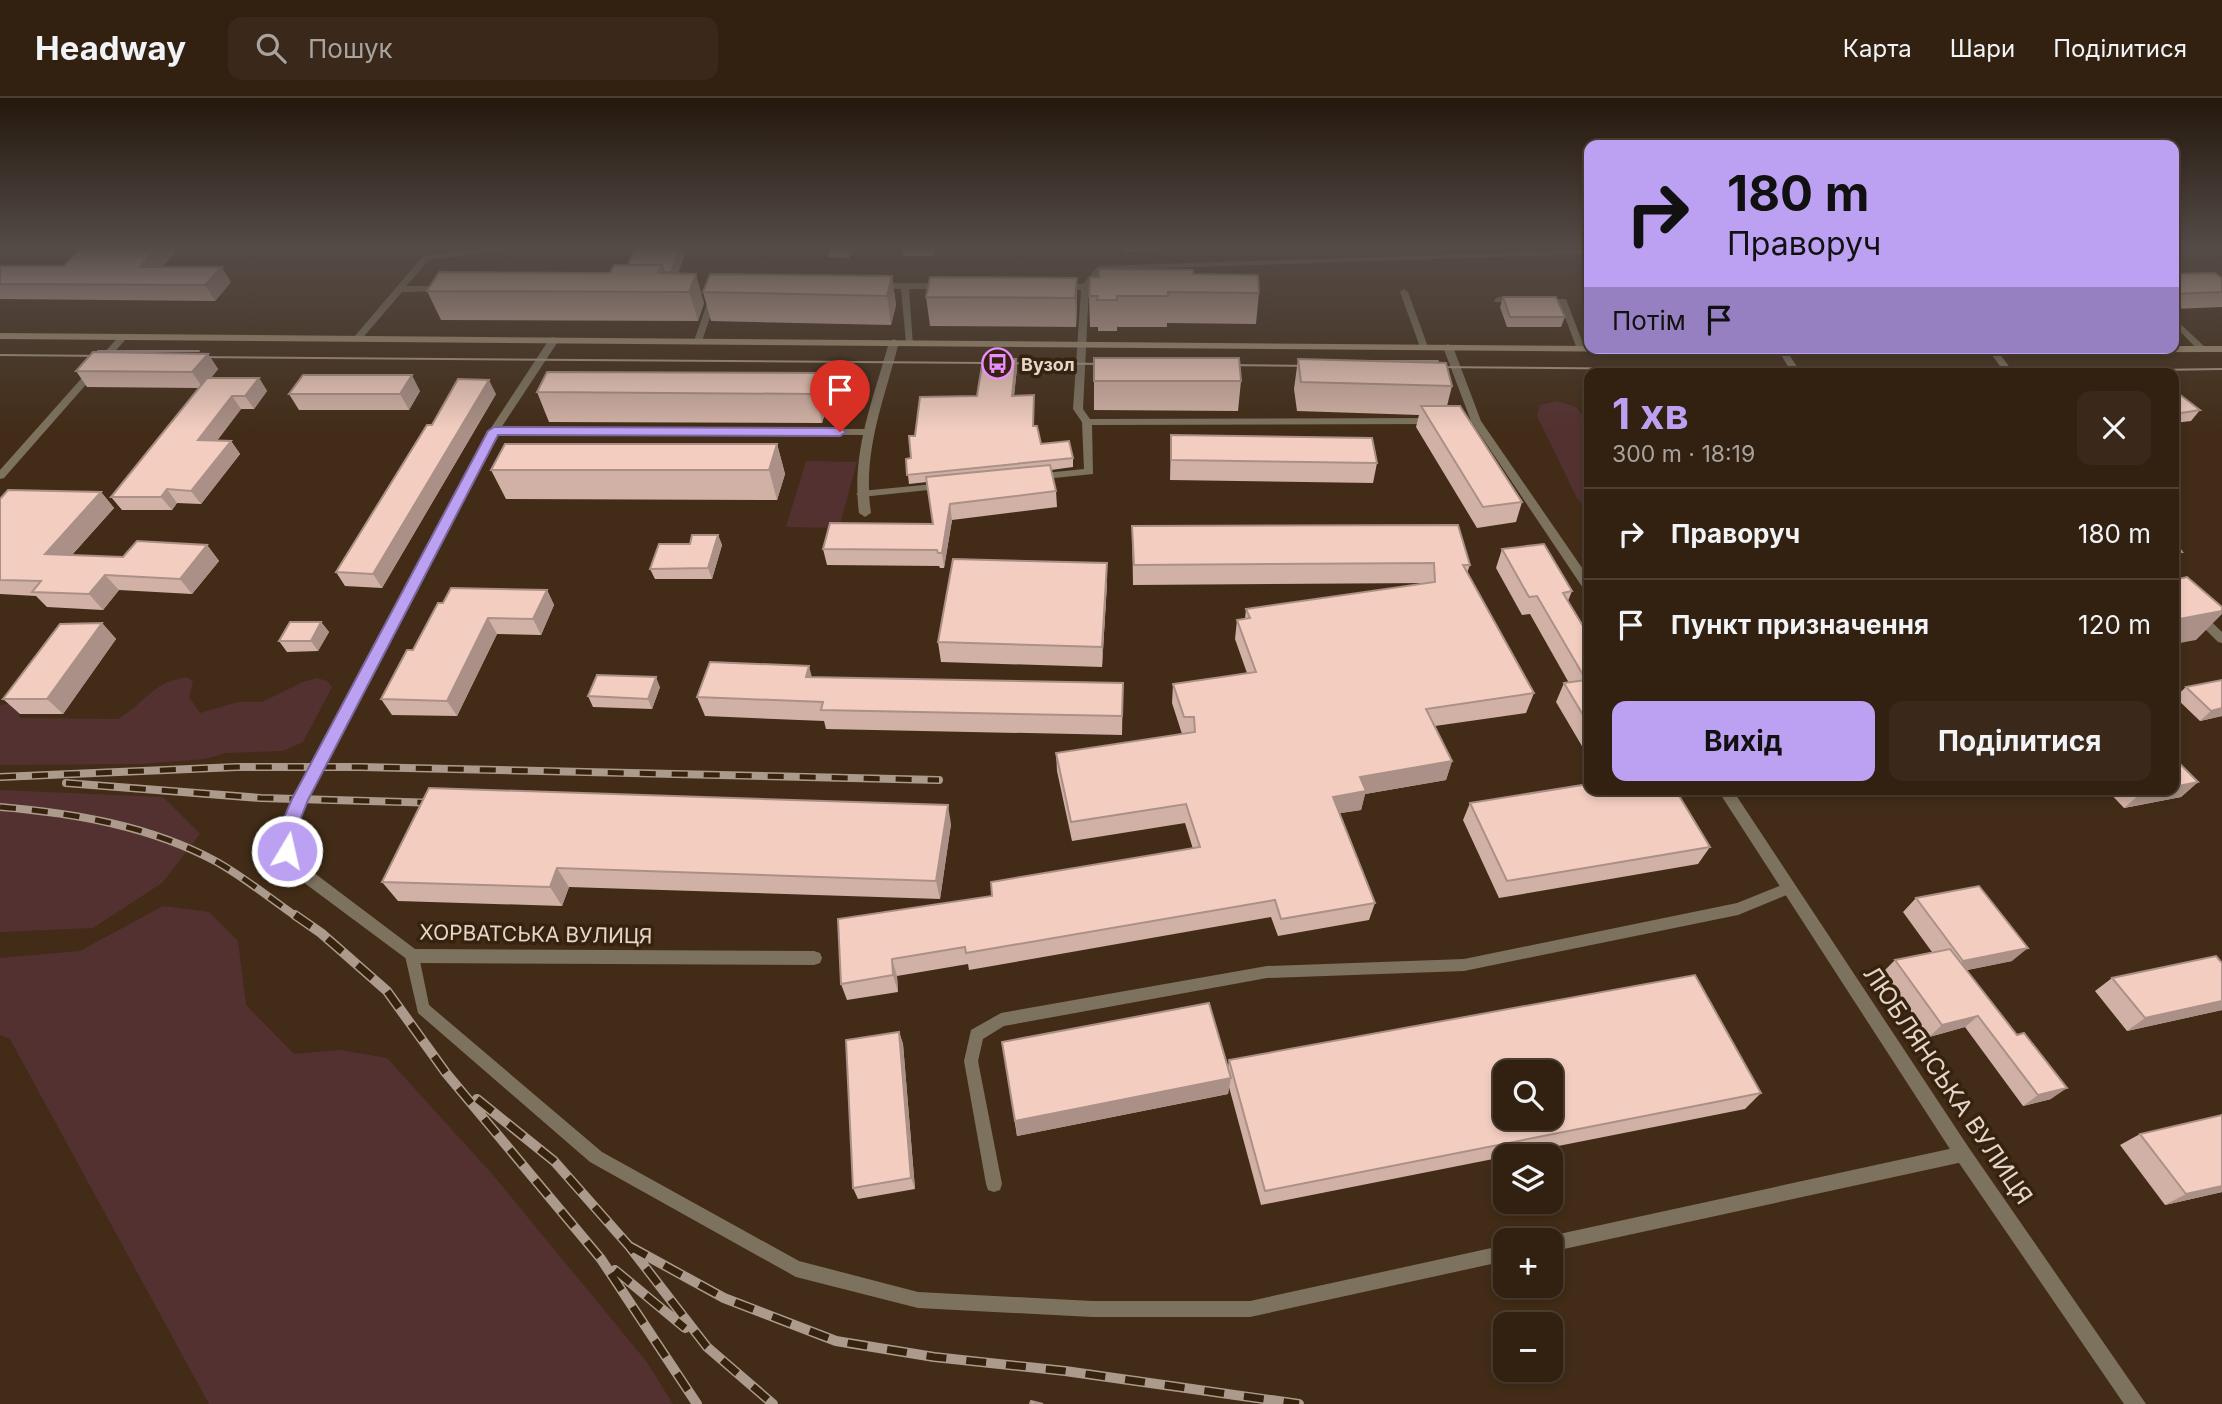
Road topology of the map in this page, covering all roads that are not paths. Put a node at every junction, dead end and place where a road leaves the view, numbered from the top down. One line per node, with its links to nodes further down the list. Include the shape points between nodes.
1 (382, 309): 10 (lane)
2 (709, 309): 12 (lane)
3 (907, 309): 14 (lane)
4 (1083, 309): 15 (lane)
5 (1410, 309): 16 (lane)
6 (1566, 309): 18 (lane)
7 (2179, 326): 21 (lane)
8 (0, 336): 9 (main road)
9 (123, 337): 10 (main road); 33 (lane)
10 (357, 339): 11 (main road)
11 (554, 340): 12 (main road); 31 (street, ХОРВАТСЬКА ВУЛИЦЯ)
12 (698, 341): 13 (main road)
13 (894, 342): 14 (main road); 32 (street)
14 (910, 343): 15 (main road)
15 (1081, 344): 16 (main road); 30 (lane, via 1078,409)
16 (1424, 347): 17 (main road)
17 (1448, 347): 18 (main road); 29 (street)
18 (1581, 348): 19 (main road)
19 (1584, 348)
20 (2179, 349): 21 (main road)
21 (2202, 349): 22 (main road)
22 (2222, 349)
23 (1782, 354): 25 (lane)
24 (1995, 354): 26 (lane)
25 (1793, 368)
26 (2006, 368)
27 (1449, 421): 30 (lane)
28 (1462, 421): 29 (lane)
29 (1476, 421): 38 (street)
30 (1087, 422): 34 (lane, via 1090,472)
31 (494, 431): 32 (lane); 43 (street, ХОРВАТСЬКА ВУЛИЦЯ, via 289,825 287,851 304,874)
32 (866, 432): 36 (street)
33 (0, 476)
34 (1022, 478)
35 (955, 485): 36 (lane)
36 (861, 494): 37 (street)
37 (865, 513)
38 (1584, 581)
39 (2179, 598): 40 (lane)
40 (2222, 639)
41 (1728, 795): 42 (street, ЛЮБЛЯНСЬКА ВУЛИЦЯ)
42 (1789, 888): 45 (street, ЛЮБЛЯНСЬКА ВУЛИЦЯ); 46 (lane, via 1738,909 1464,965 1267,972 1001,1020 976,1035 971,1061)
43 (412, 956): 44 (street, ХОРВАТСЬКА ВУЛИЦЯ); 48 (lane, via 423,1008 596,1157 796,1269 918,1300 1092,1309 1250,1309)
44 (814, 958)
45 (1963, 1154): 47 (lane); 49 (street, ЛЮБЛЯНСЬКА ВУЛИЦЯ)
46 (993, 1184)
47 (1563, 1241)
48 (1493, 1256)
49 (2136, 1404)

